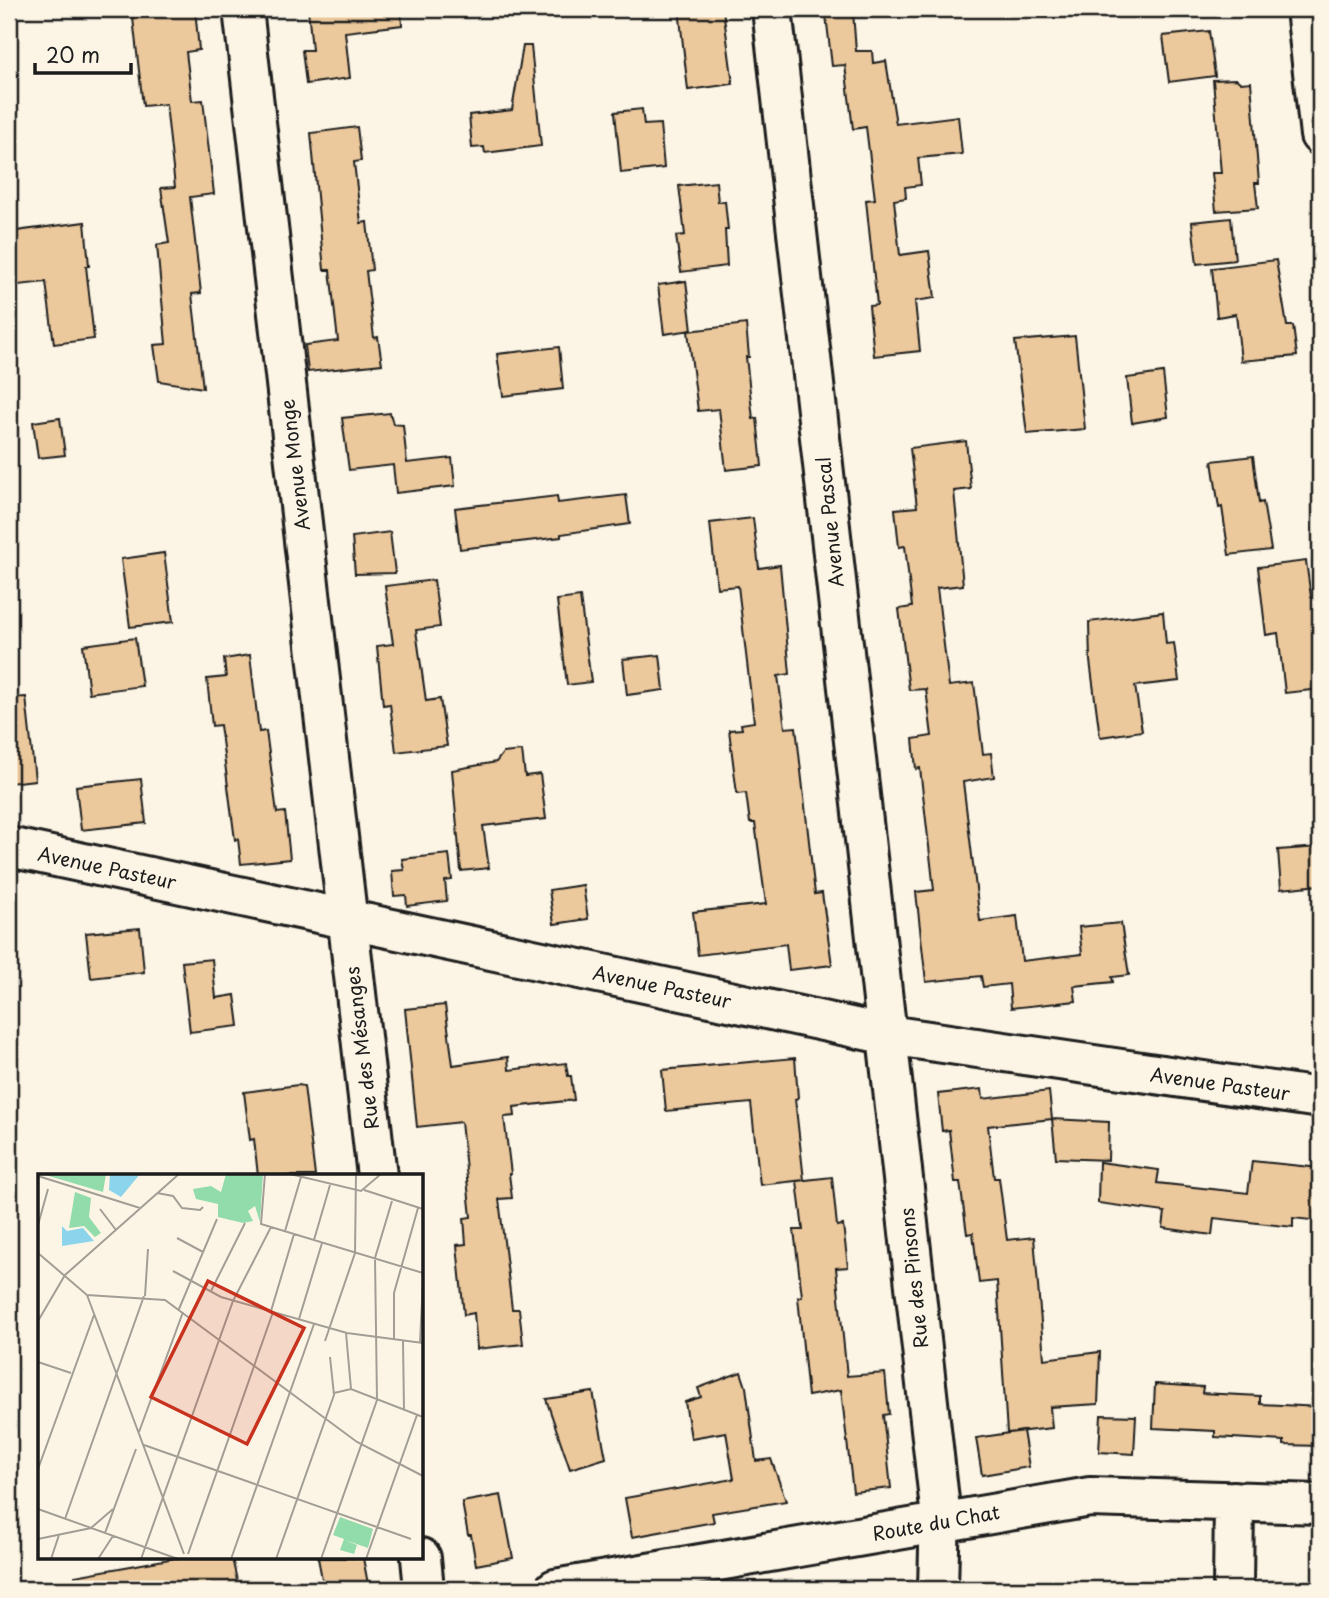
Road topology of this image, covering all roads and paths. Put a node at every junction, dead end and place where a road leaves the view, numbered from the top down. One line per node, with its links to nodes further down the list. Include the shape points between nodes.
1 (243, 9): 6 (street, Avenue Monge)
2 (772, 9): 7 (street, Avenue Pascal)
3 (1306, 9): 4 (street)
4 (1320, 135)
5 (9, 847): 6 (street, Avenue Pasteur)
6 (347, 920): 7 (street, Avenue Pasteur); 9 (street, Rue des Mésanges)
7 (888, 1035): 8 (street, Avenue Pasteur); 12 (street, Rue des Pinsons)
8 (1320, 1098)
9 (377, 1174)
10 (1234, 1501): 11 (street, Route du Chat); 12 (street, Route du Chat, via 1090,1497); 17 (street)
11 (1320, 1504)
12 (940, 1522): 15 (street, Route du Chat); 16 (street, Rue des Pinsons)
13 (421, 1560): 14 (street)
14 (424, 1589)
15 (555, 1589)
16 (938, 1589)
17 (1233, 1589)

